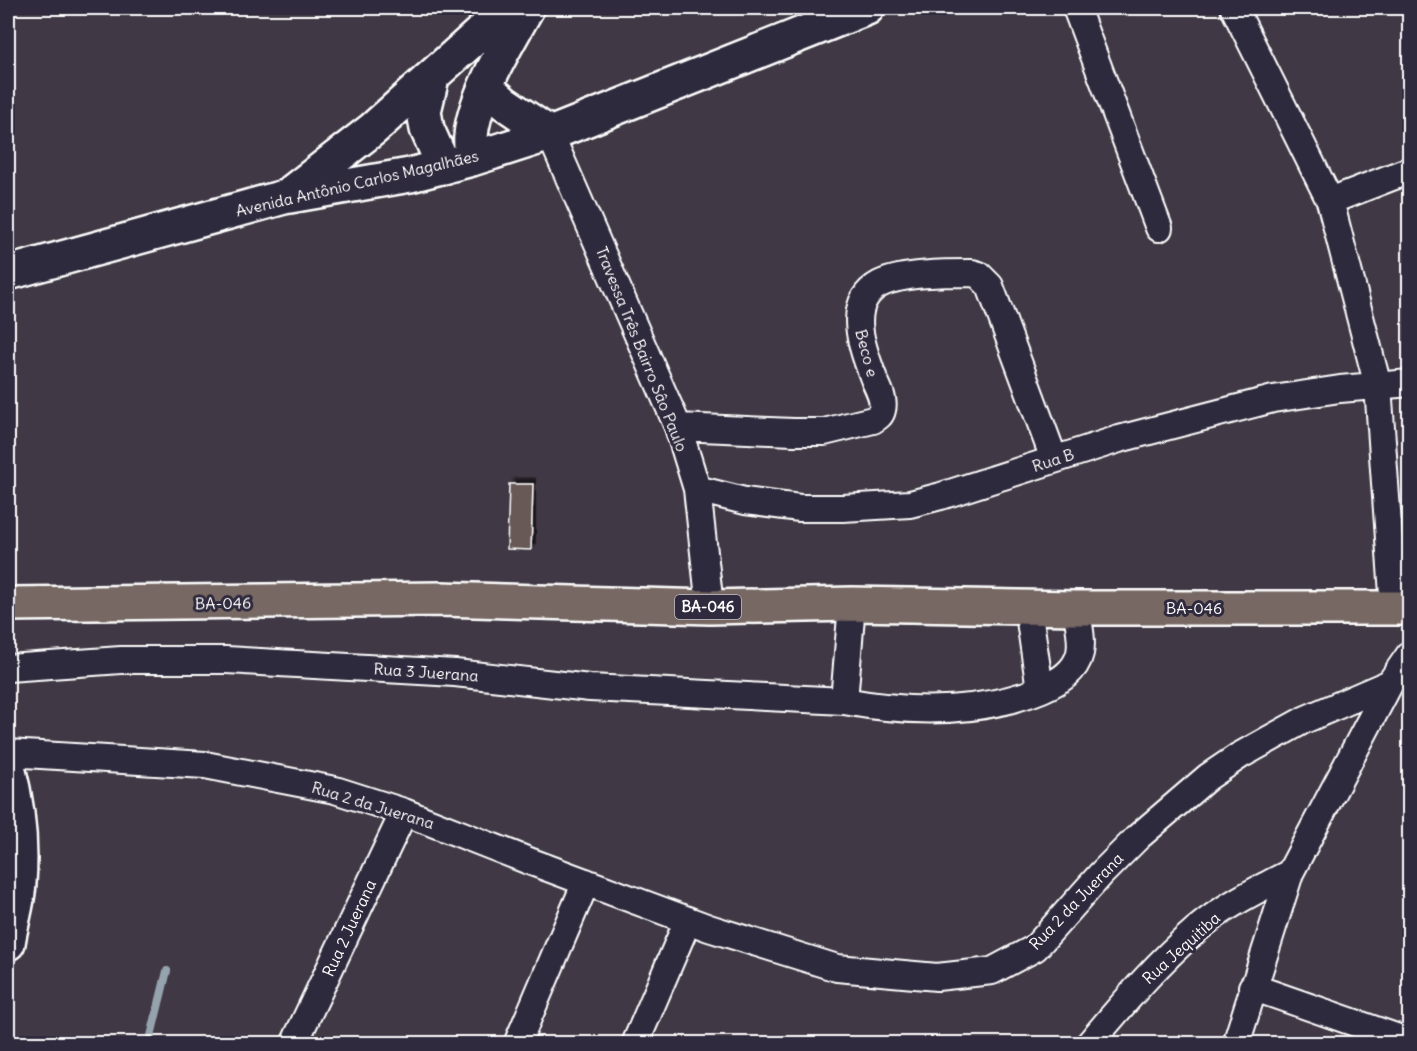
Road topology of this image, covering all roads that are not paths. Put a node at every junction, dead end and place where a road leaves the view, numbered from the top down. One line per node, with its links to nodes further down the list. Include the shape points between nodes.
1 (508, 8): 6 (main road)
2 (527, 8): 7 (main road)
3 (867, 8): 8 (main road, Avenida Antônio Carlos Magalhães)
4 (1076, 8): 13 (street)
5 (1234, 8): 12 (street)
6 (432, 78): 9 (main road, via 424,111 427,129); 11 (main road)
7 (486, 87): 8 (main road); 9 (main road)
8 (550, 134): 9 (main road, Avenida Antônio Carlos Magalhães); 17 (street, Travessa Três Bairro Sâo Paulo)
9 (458, 163): 11 (main road, Avenida Antônio Carlos Magalhães)
10 (1410, 170): 12 (street)
11 (284, 197): 14 (main road, Avenida Antônio Carlos Magalhães)
12 (1330, 201): 16 (street)
13 (1159, 228)
14 (8, 273)
15 (1410, 383): 16 (street, Rua B)
16 (1378, 386): 18 (street, Rua B, via 1273,399); 20 (street)
17 (678, 427): 18 (street, Beco e, via 824,432 873,420 880,416 882,398 860,332 860,304 869,291 882,283 972,273 990,286); 19 (street, Travessa Três Bairro Sâo Paulo)
18 (1054, 459): 19 (street, Rua B, via 910,504 800,508 745,501)
19 (697, 489): 23 (street, Travessa Três Bairro Sâo Paulo)
20 (1400, 561): 26 (street)
21 (8, 604): 23 (main road, BA-046 / BA-046, via 441,599)
22 (852, 604): 23 (main road, BA-046 / BA-046); 24 (main road, BA-046 / BA-046); 31 (street)
23 (710, 607)
24 (1028, 607): 25 (main road, BA-046 / BA-046); 30 (street)
25 (1076, 608): 26 (main road, BA-046 / BA-046); 30 (street, Rua 3 Juerana, via 1080,653 1072,670)
26 (1402, 608)
27 (1410, 654): 29 (street)
28 (8, 668): 31 (street, Rua 3 Juerana, via 121,660 226,660)
29 (1390, 683): 35 (street); 37 (street, Rua 2 da Juerana, via 1304,720 1208,777 1138,837 1035,948 992,971 937,977 837,968)
30 (1040, 690): 31 (street, Rua 3 Juerana, via 967,708 883,708)
31 (843, 701)
32 (8, 753): 34 (street, Rua 2 da Juerana, via 205,765 335,790)
33 (8, 767): 38 (main road, via 20,832 19,885)
34 (404, 812): 36 (street, Rua 2 da Juerana); 41 (street, Rua 2 Juerana)
35 (1290, 873): 39 (street); 44 (street, Rua Jequitiba, via 1197,929 1155,967)
36 (586, 882): 37 (street, Rua 2 da Juerana); 42 (street)
37 (688, 920): 43 (street)
38 (8, 943)
39 (1252, 987): 40 (street); 45 (street)
40 (1410, 1042)
41 (294, 1044)
42 (517, 1044)
43 (635, 1044)
44 (1089, 1044)
45 (1236, 1044)

